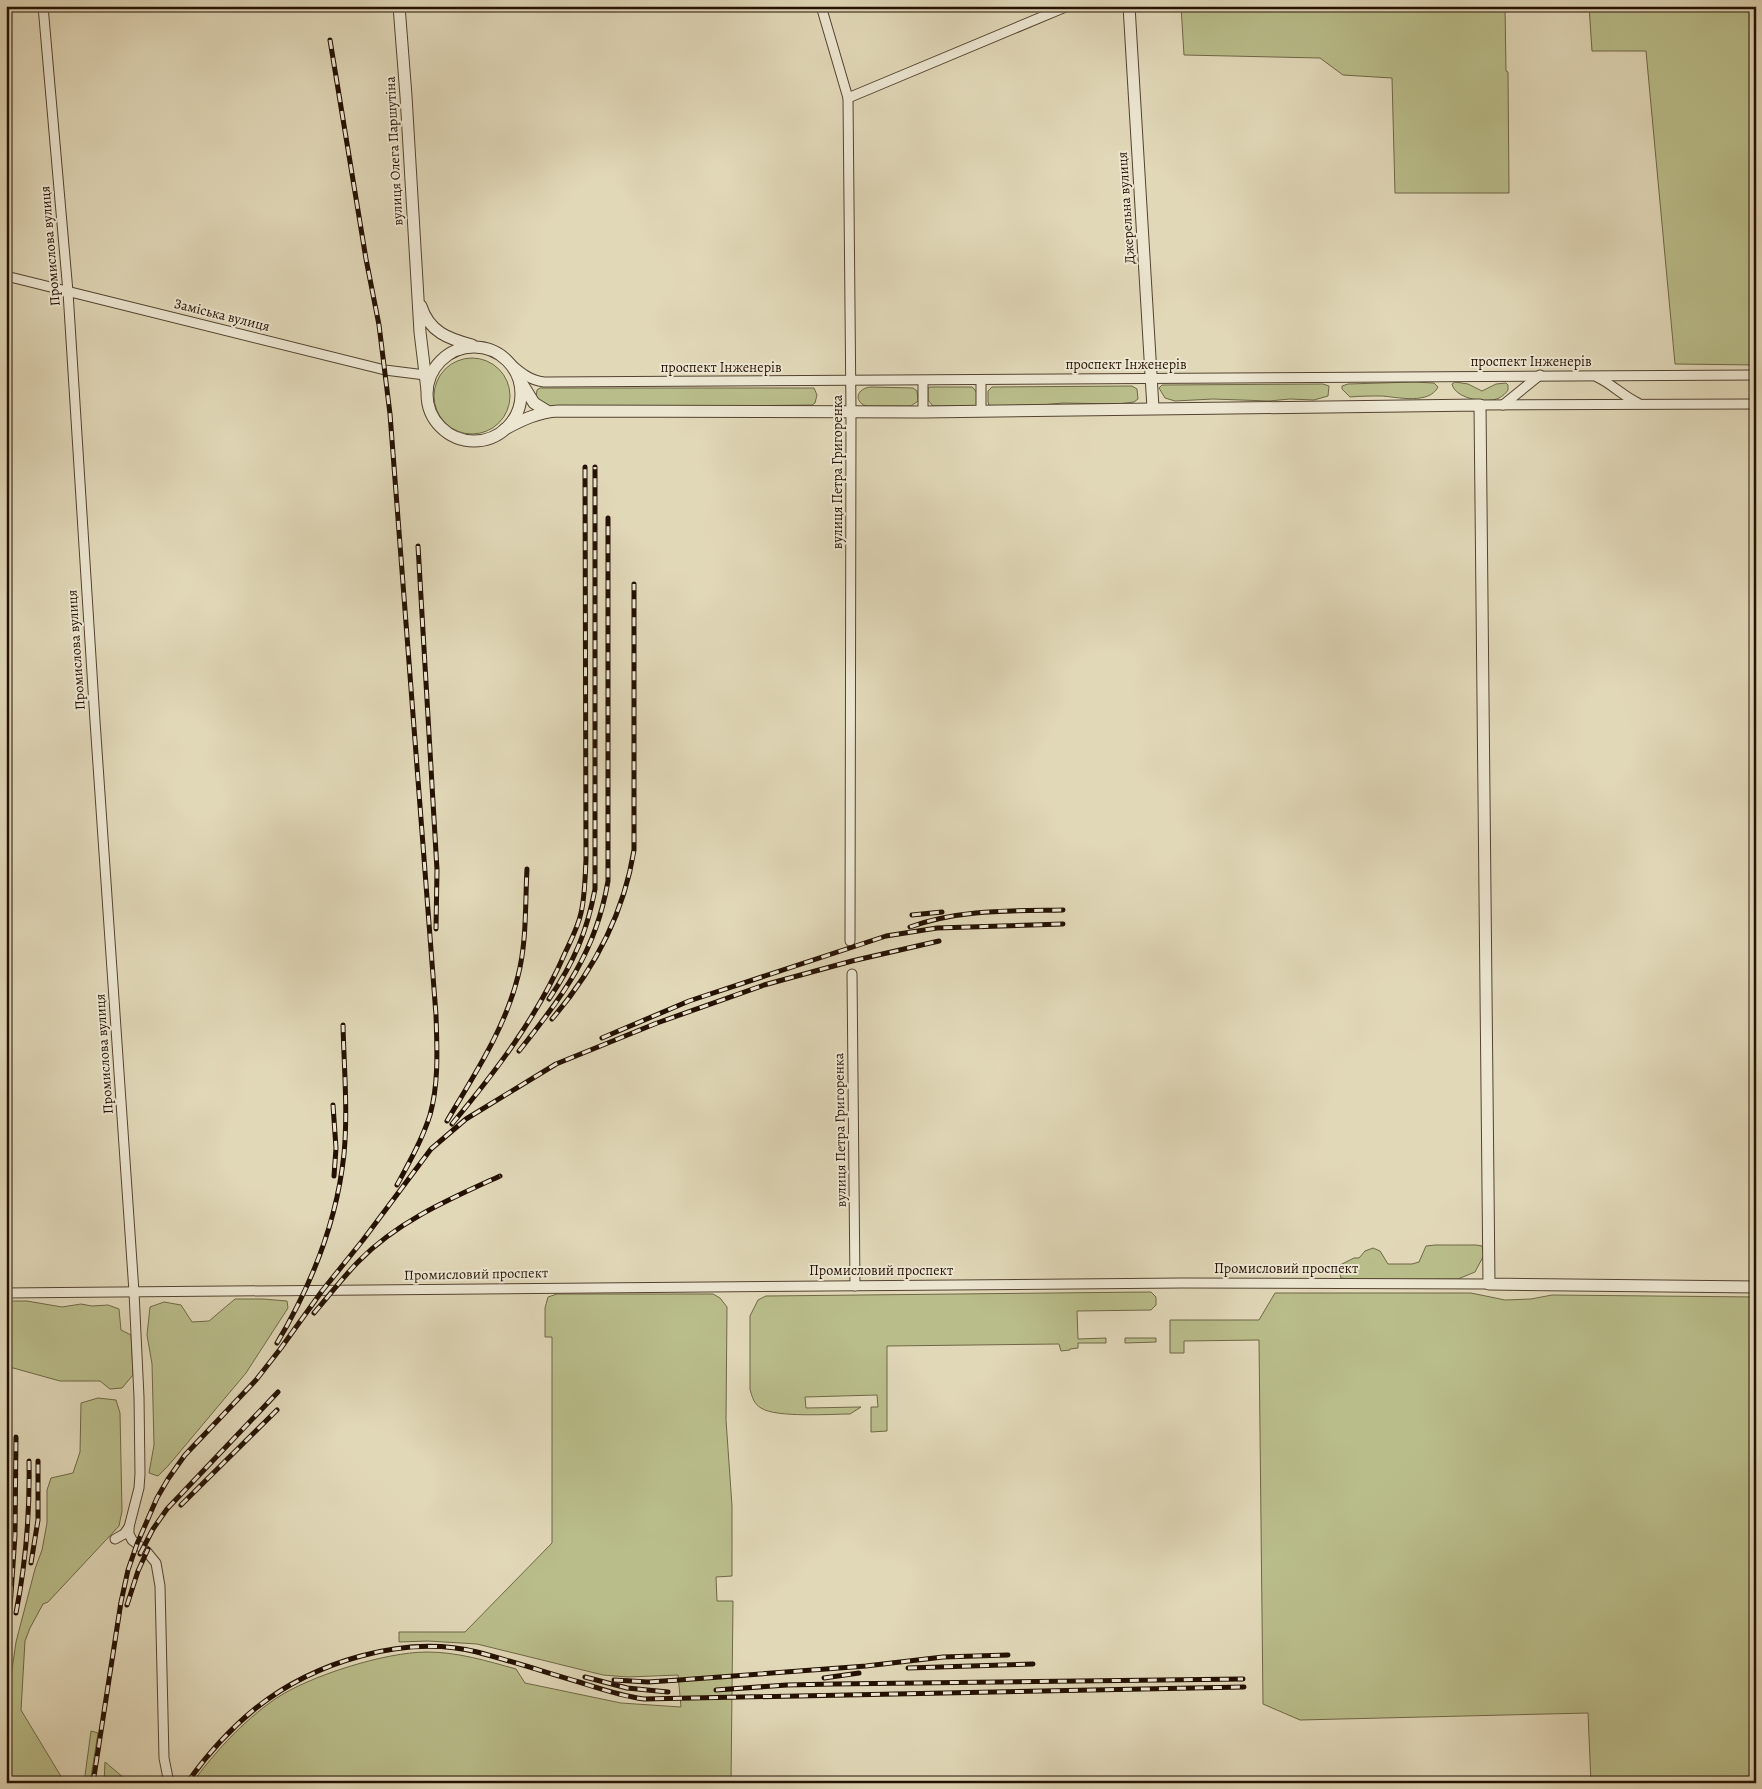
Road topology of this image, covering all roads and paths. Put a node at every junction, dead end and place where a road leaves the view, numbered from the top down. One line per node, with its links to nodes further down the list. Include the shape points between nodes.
1 (43, 6): 8 (street, Промислова вулиця)
2 (399, 6): 9 (street, вулиця Олега Паршутіна)
3 (821, 6): 6 (street, вулиця Петра Григоренка)
4 (1068, 6): 6 (street)
5 (1129, 6): 17 (street, Джерельна вулиця)
6 (848, 98): 20 (street, вулиця Петра Григоренка)
7 (6, 276): 8 (street, Заміська вулиця)
8 (68, 292): 12 (street, Заміська вулиця, via 375,368); 36 (street, Промислова вулиця)
9 (417, 295): 10 (street, вулиця Олега Паршутіна, via 422,312 436,331 447,338); 12 (street, вулиця Олега Паршутіна)
10 (481, 347): 11 (street); 12 (street, via 451,353)
11 (504, 358): 16 (street); 20 (street, проспект Інженерів, via 524,375 544,382)
12 (428, 375): 30 (street, via 428,404 435,419 447,432 462,439 479,440)
13 (1540, 375): 14 (street, проспект Інженерів); 17 (street, проспект Інженерів); 23 (street)
14 (1593, 375): 15 (street, проспект Інженерів); 24 (street)
15 (1756, 375)
16 (518, 378): 26 (street, via 534,403); 30 (street, via 521,389 519,406)
17 (1152, 379): 19 (street, проспект Інженерів); 25 (street, Джерельна вулиця)
18 (923, 380): 19 (street, проспект Інженерів); 20 (street, проспект Інженерів); 29 (street)
19 (981, 380): 27 (street)
20 (850, 381): 28 (street, вулиця Петра Григоренка)
21 (1756, 404): 24 (street)
22 (1480, 405): 23 (street); 25 (street); 33 (street)
23 (1503, 405): 24 (street)
24 (1641, 405)
25 (1153, 408): 27 (street)
26 (547, 411): 28 (street); 30 (street)
27 (981, 411): 29 (street)
28 (851, 412): 29 (street); 31 (street, вулиця Петра Григоренка)
29 (923, 412)
30 (505, 429)
31 (850, 941)
32 (852, 974): 34 (street, вулиця Петра Григоренка)
33 (1490, 1284): 34 (street, Промисловий проспект); 35 (street, Промисловий проспект)
34 (855, 1286): 36 (street, Промисловий проспект)
35 (1756, 1287)
36 (134, 1292): 37 (street, Промисловий проспект); 38 (street, Промислова вулиця, via 140,1474)
37 (6, 1293)
38 (129, 1527): 39 (street); 40 (street, via 132,1540 153,1559 158,1569 164,1758)
39 (115, 1539)
40 (169, 1783)

